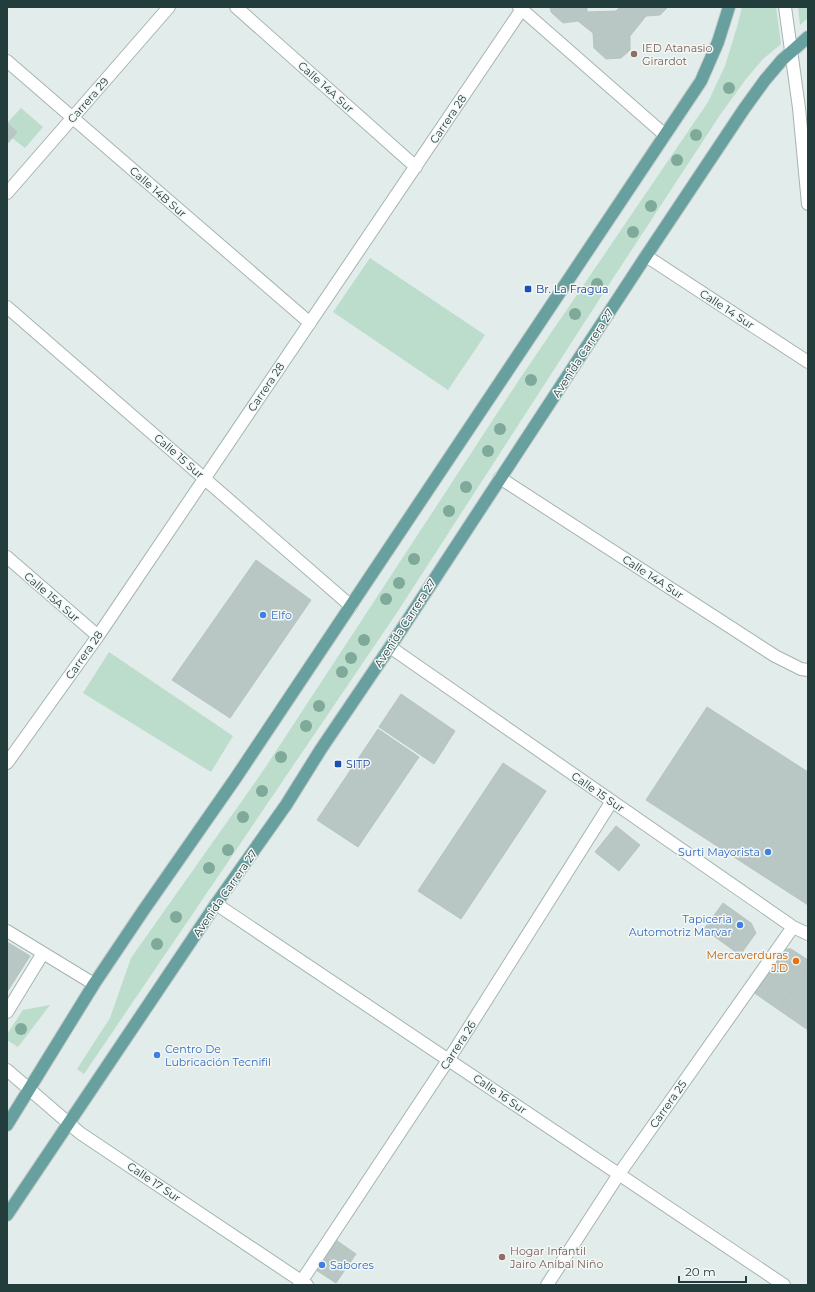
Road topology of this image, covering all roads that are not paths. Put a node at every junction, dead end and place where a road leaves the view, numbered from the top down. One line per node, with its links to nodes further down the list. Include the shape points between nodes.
1 (169, 7): 9 (street, Carrera 29)
2 (236, 7): 12 (street, Calle 14A Sur)
3 (728, 7): 11 (main road, via 718,42 701,81)
4 (785, 7): 7 (street)
5 (521, 8): 11 (street); 12 (street, Carrera 28)
6 (808, 37): 7 (main road, Avenida Carrera 27)
7 (792, 51): 10 (street); 15 (main road, Avenida Carrera 27, via 765,80 744,109)
8 (7, 61): 9 (street, Calle 14B Sur)
9 (72, 118): 13 (street, Carrera 29); 17 (street, Calle 14B Sur)
10 (804, 118): 14 (street)
11 (665, 135): 22 (main road)
12 (416, 167): 17 (street, Carrera 28)
13 (7, 193)
14 (808, 204)
15 (646, 256): 18 (street, Calle 14 Sur); 20 (main road, Avenida Carrera 27)
16 (7, 307): 19 (street, Calle 15 Sur)
17 (310, 323): 19 (street, Carrera 28)
18 (808, 362)
19 (205, 478): 22 (street, Calle 15 Sur); 23 (street, Carrera 28)
20 (500, 478): 24 (main road, Avenida Carrera 27); 25 (street, Calle 14A Sur, via 775,656)
21 (7, 557): 23 (street, Calle 15A Sur)
22 (351, 606): 33 (main road)
23 (98, 636): 26 (street, Carrera 28)
24 (390, 646): 27 (street, Calle 15 Sur); 28 (main road, Avenida Carrera 27, via 286,805)
25 (808, 670)
26 (7, 762)
27 (612, 801): 29 (street, Calle 15 Sur); 35 (street, Carrera 26)
28 (216, 904): 35 (street, Calle 16 Sur); 38 (main road, Avenida Carrera 27)
29 (793, 927): 31 (street, Calle 15 Sur); 40 (street, Carrera 25)
30 (7, 930): 32 (street)
31 (808, 934)
32 (43, 953): 33 (street); 34 (street)
33 (94, 984): 37 (main road)
34 (7, 1012)
35 (448, 1059): 40 (street, Calle 16 Sur); 42 (street, Carrera 26)
36 (7, 1070): 37 (street, Calle 17 Sur)
37 (29, 1090): 38 (street, Calle 17 Sur); 39 (main road)
38 (68, 1124): 41 (main road, Avenida Carrera 27); 42 (street, Calle 17 Sur)
39 (7, 1125)
40 (619, 1174): 43 (street, Carrera 25); 44 (street, Calle 16 Sur)
41 (7, 1215)
42 (302, 1284)
43 (547, 1285)
44 (784, 1285)

